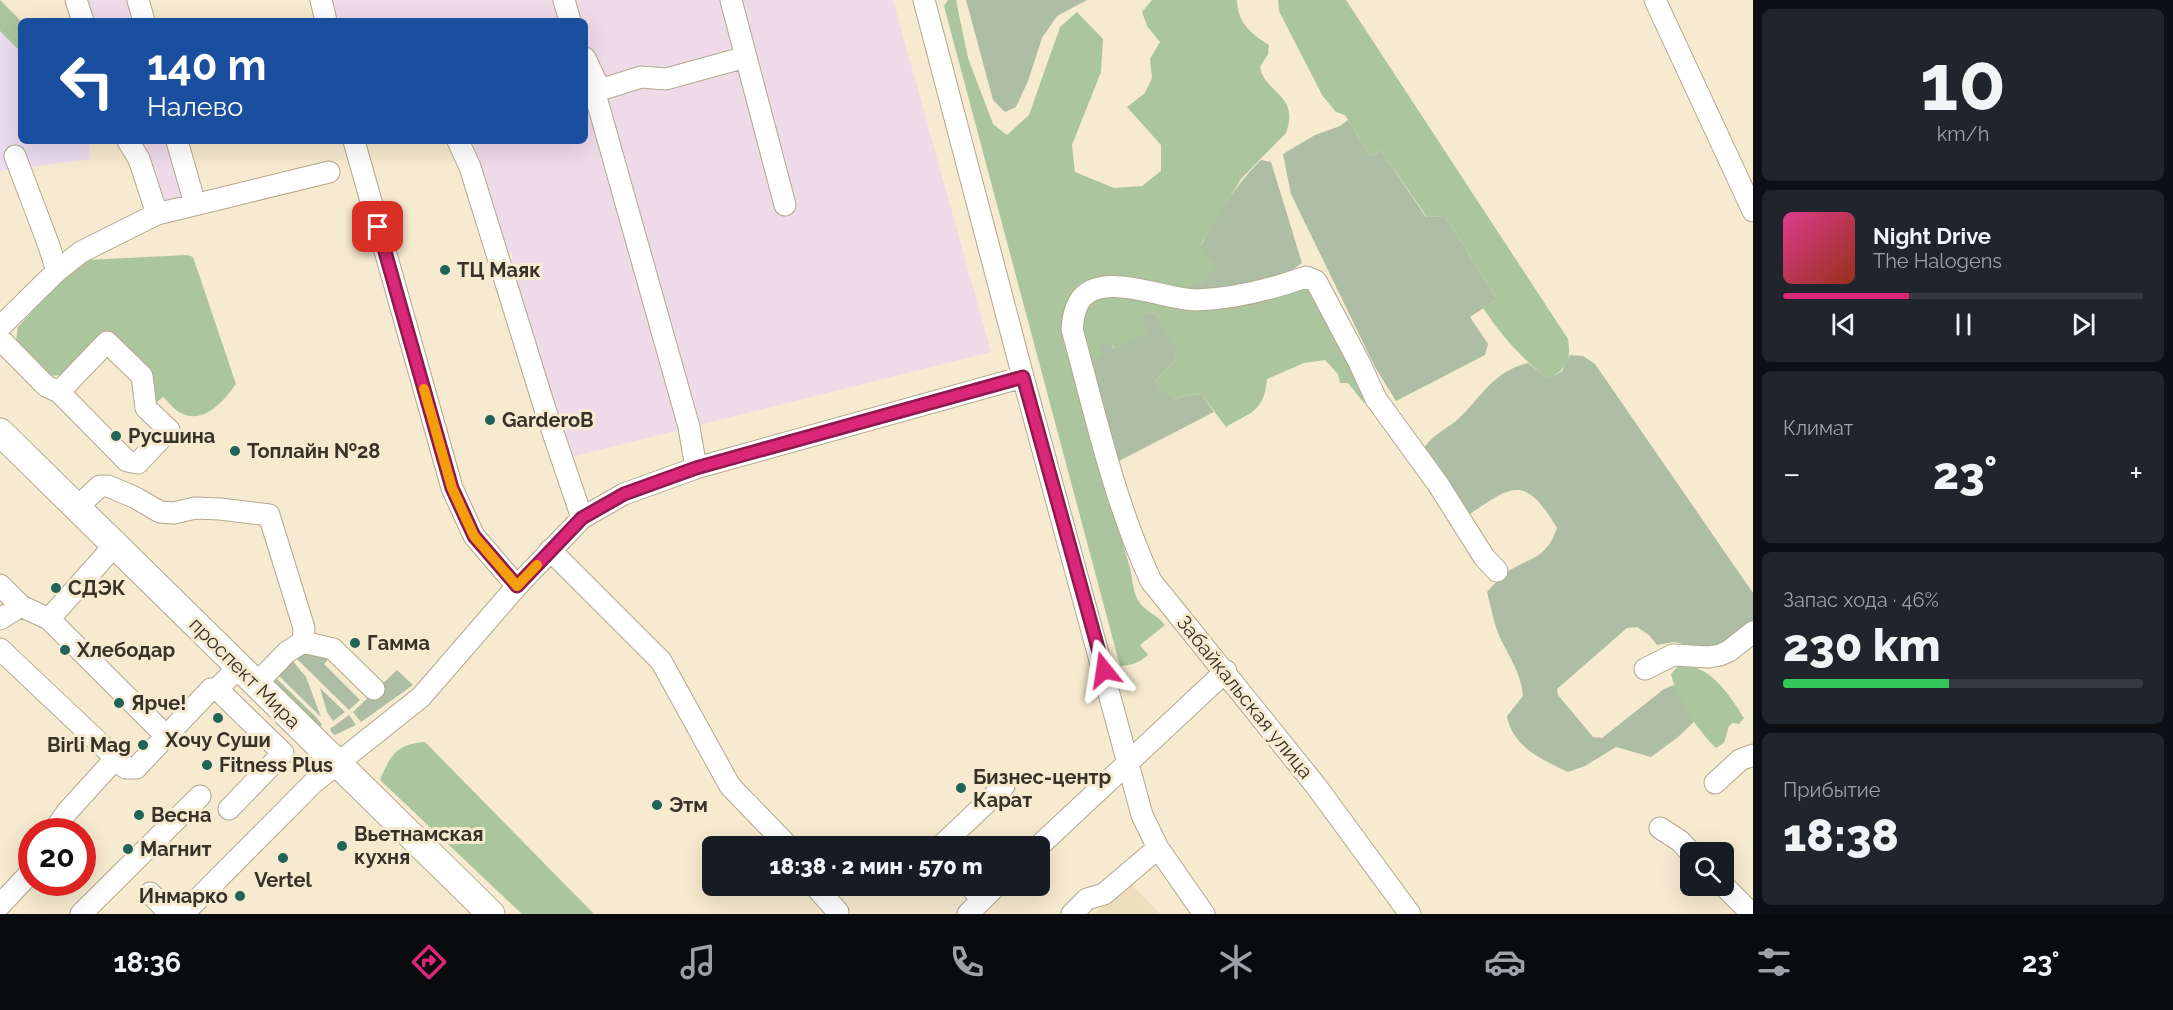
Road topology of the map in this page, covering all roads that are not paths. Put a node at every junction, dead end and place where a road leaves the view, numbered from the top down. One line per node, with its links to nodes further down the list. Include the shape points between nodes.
1 (76, 0): 8 (street)
2 (138, 0): 9 (street)
3 (321, 0): 10 (street)
4 (564, 0): 11 (street)
5 (731, 0): 12 (street)
6 (924, 0): 27 (street)
7 (1655, 0): 23 (street)
8 (81, 18)
9 (143, 18)
10 (325, 18)
11 (569, 18)
12 (746, 57): 14 (street, via 666,79 641,77); 22 (street)
13 (588, 70): 14 (street)
14 (594, 94): 31 (street, via 689,427)
15 (130, 144): 24 (street, via 139,159)
16 (178, 144): 21 (street)
17 (355, 144): 39 (street, via 452,488 474,536)
18 (459, 144): 34 (street)
19 (15, 156): 25 (street)
20 (329, 172): 21 (street)
21 (195, 204): 24 (street)
22 (785, 205)
23 (1753, 211)
24 (157, 214): 25 (street, via 81,252)
25 (57, 272): 26 (street)
26 (2, 322): 28 (street, via 46,386)
27 (1023, 377): 31 (street); 54 (street)
28 (59, 392): 30 (street); 30 (street, via 107,342 141,376 146,408 169,430 138,464)
29 (0, 432): 33 (main road, проспект Мира)
30 (127, 461): 32 (street, via 116,478)
31 (696, 468): 34 (street, via 624,494)
32 (116, 490): 33 (street, via 100,486); 44 (street, via 160,512 220,508 269,514 304,628)
33 (76, 508): 35 (main road, проспект Мира)
34 (582, 518): 36 (street)
35 (114, 546): 42 (street); 48 (main road, проспект Мира)
36 (550, 550): 39 (street); 62 (street, via 661,661 730,786)
37 (1497, 571): 47 (street, Забайкальская улица, via 1376,399 1316,281 1306,277 1271,290 1196,300 1105,286 1090,291 1079,301 1072,329 1136,547 1151,581)
38 (0, 585): 40 (street)
39 (517, 586): 55 (street, via 421,697)
40 (21, 606): 41 (street); 42 (street)
41 (0, 619)
42 (49, 619): 51 (street)
43 (1753, 632): 46 (street, via 1720,655 1673,655)
44 (303, 642): 48 (street); 50 (street, via 333,649)
45 (0, 649): 53 (street)
46 (1645, 669)
47 (1226, 671): 54 (street); 79 (street, Забайкальская улица)
48 (248, 675): 49 (street); 55 (main road, проспект Мира)
49 (217, 689): 51 (street, via 211,688); 59 (street, via 283,753)
50 (374, 689)
51 (166, 736): 53 (street, via 136,768 126,768)
52 (1753, 755): 56 (street, via 1740,760)
53 (116, 758): 60 (street)
54 (1128, 760): 64 (street); 66 (street, via 1142,815)
55 (336, 764): 72 (main road, проспект Мира); 75 (street, via 272,834)
56 (1715, 783)
57 (1004, 786): 63 (street)
58 (200, 796): 73 (street)
59 (229, 809)
60 (63, 818)
61 (1660, 828): 65 (street)
62 (778, 836)
63 (952, 836)
64 (1048, 836)
65 (1681, 842)
66 (1158, 848): 77 (street, via 1104,894 1087,899); 78 (street)
67 (18, 883): 69 (street)
68 (150, 893): 74 (street)
69 (3, 895)
70 (824, 896): 76 (street)
71 (1734, 896): 80 (street)
72 (481, 911)
73 (81, 914)
74 (170, 914)
75 (183, 914)
76 (836, 914)
77 (1072, 914)
78 (1204, 914)
79 (1410, 914)
80 (1752, 914)

